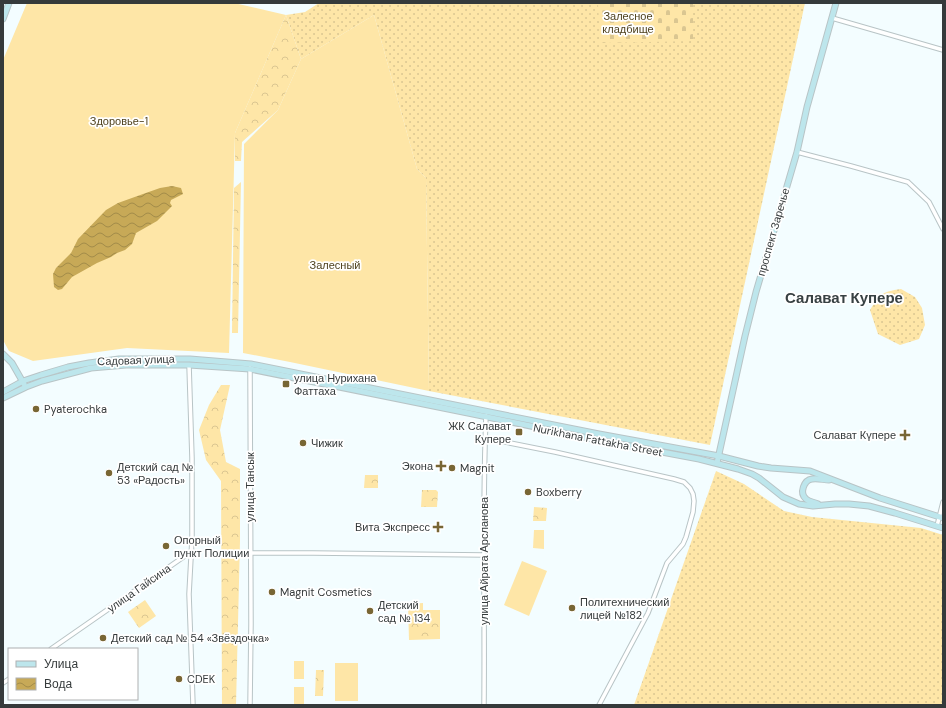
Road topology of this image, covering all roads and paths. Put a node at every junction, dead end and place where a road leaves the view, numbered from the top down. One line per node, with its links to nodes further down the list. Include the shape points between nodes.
1 (836, 3): 4 (street, проспект Заречье)
2 (9, 4): 3 (street); 5 (street)
3 (3, 7)
4 (832, 18): 6 (street); 7 (street, проспект Заречье)
5 (3, 19)
6 (943, 50)
7 (797, 152): 8 (street, via 908,182 929,202); 18 (street, проспект Заречье, via 756,292)
8 (943, 229)
9 (3, 354): 12 (street, via 12,363)
10 (189, 365): 11 (street, Садовая улица); 13 (street, Садовая улица, via 92,368); 25 (street)
11 (250, 367): 12 (street, Садовая улица, via 190,358 119,359 68,367); 16 (street, Nurikhana Fattakha Street); 26 (street, улица Тансык)
12 (23, 382): 13 (street); 14 (street, Садовая улица)
13 (26, 387): 15 (street, Садовая улица)
14 (3, 392)
15 (3, 398)
16 (486, 414): 17 (street, улица Айрата Арсланова); 18 (street, Nurikhana Fattakha Street); 19 (street, Nurikhana Fattakha Street, via 590,439)
17 (485, 438): 27 (street, улица Айрата Арсланова); 32 (street, via 674,479 684,482 693,494 693,512 683,544 667,563 648,613)
18 (719, 456): 19 (street, проспект Заречье); 20 (street, Nurikhana Fattakha Street, via 771,468 810,471)
19 (718, 464): 22 (street, Nurikhana Fattakha Street, via 752,474 792,501 806,505)
20 (832, 480): 22 (street, via 811,479 805,483 802,492 806,500); 23 (street, Nurikhana Fattakha Street)
21 (943, 502): 23 (street)
22 (821, 505): 24 (street, Nurikhana Fattakha Street, via 870,506)
23 (941, 518): 24 (street)
24 (940, 527)
25 (192, 551): 28 (street, улица Гайсина); 29 (street, via 189,594)
26 (251, 553): 27 (street); 30 (street, улица Тансык)
27 (484, 555): 31 (street, улица Айрата Арсланова)
28 (52, 648)
29 (193, 705)
30 (250, 705)
31 (484, 705)
32 (598, 705)

